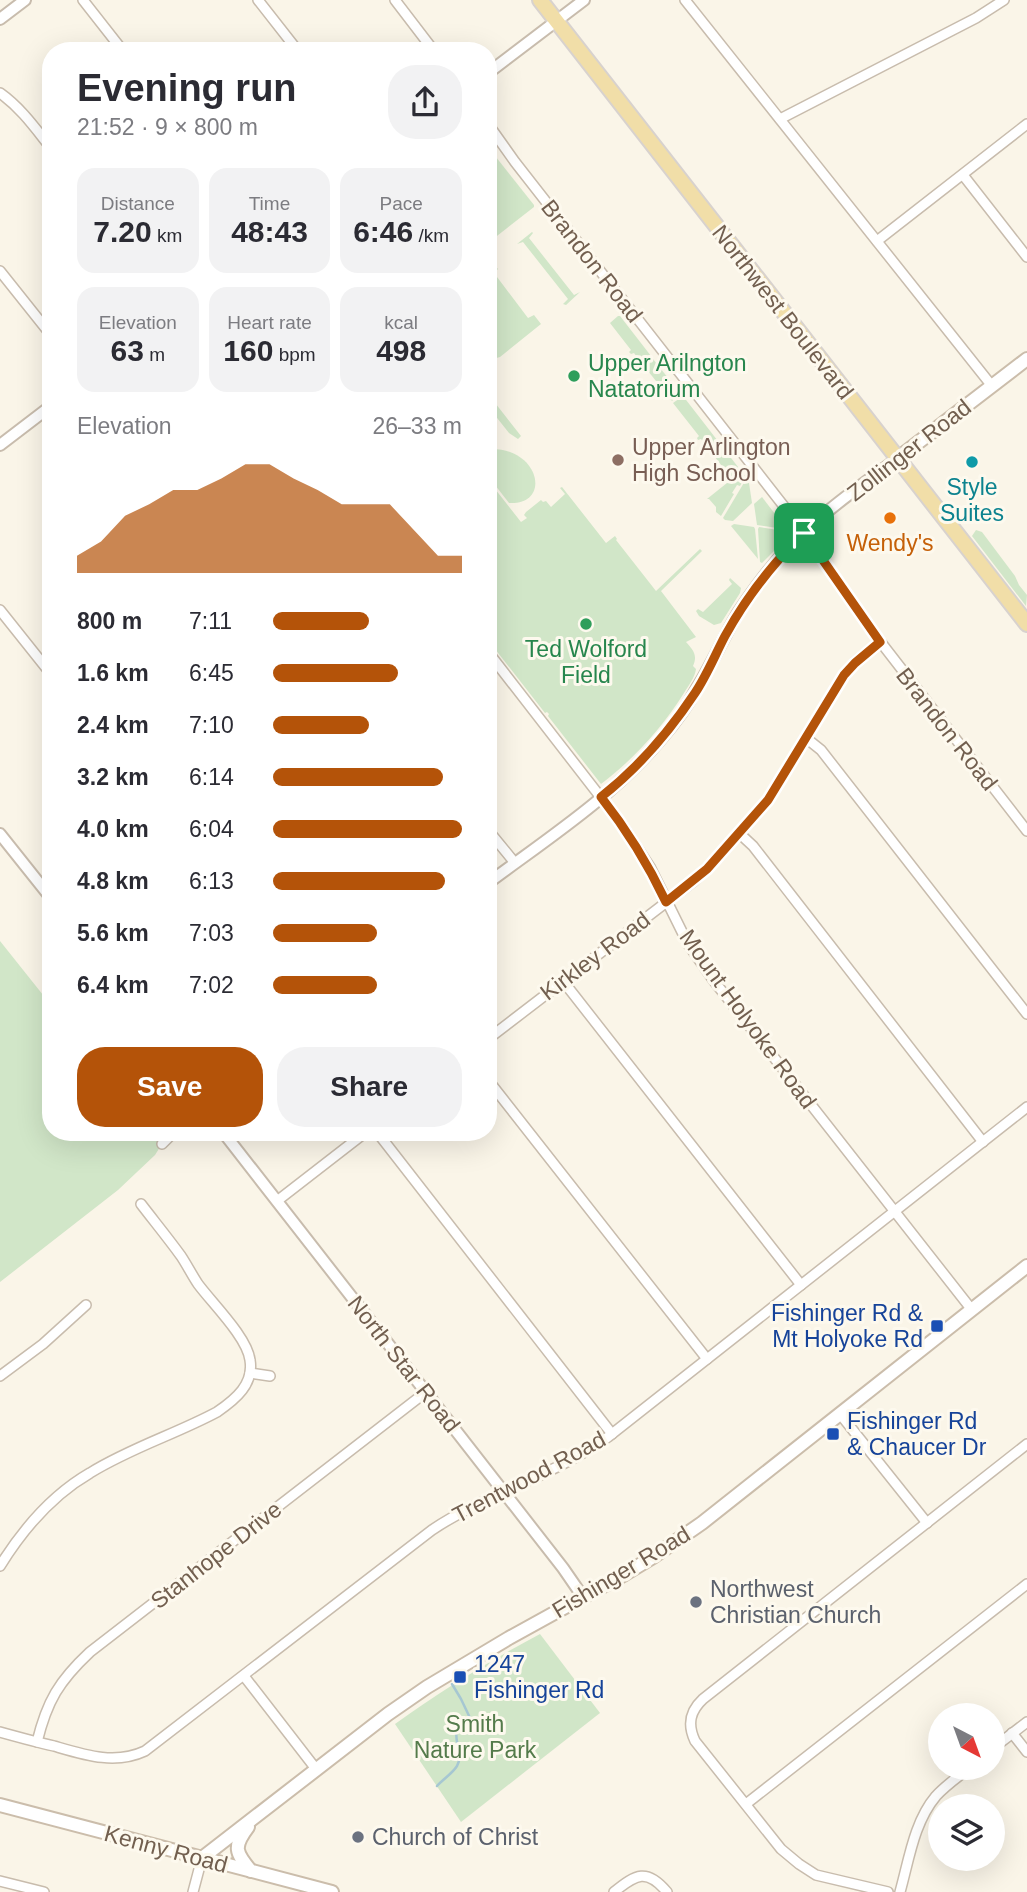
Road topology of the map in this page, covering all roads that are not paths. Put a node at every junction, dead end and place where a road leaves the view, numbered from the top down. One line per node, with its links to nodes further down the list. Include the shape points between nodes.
1 (25, 0): 9 (street)
2 (83, 0): 11 (street)
3 (258, 0): 12 (street)
4 (395, 0): 13 (street)
5 (540, 0): 10 (main road, Northwest Boulevard)
6 (584, 0): 10 (street)
7 (685, 0): 16 (street)
8 (1004, 0): 16 (street)
9 (0, 19)
10 (556, 21): 14 (street); 29 (main road, Northwest Boulevard)
11 (116, 42)
12 (291, 42)
13 (427, 42)
14 (497, 66)
15 (0, 93): 18 (street)
16 (780, 119): 21 (street)
17 (1027, 124): 20 (street)
18 (42, 137)
19 (497, 137): 30 (street, Brandon Road)
20 (963, 174): 21 (street); 22 (street)
21 (877, 241): 26 (street)
22 (1027, 257)
23 (0, 271): 24 (street)
24 (42, 324)
25 (1027, 359): 26 (main road, Zollinger Road)
26 (992, 386): 29 (main road, Zollinger Road)
27 (42, 413): 28 (street)
28 (0, 445)
29 (898, 458): 30 (street, Zollinger Road); 32 (main road, Northwest Boulevard)
30 (804, 533): 33 (street, Brandon Road); 37 (street, Zollinger Road, via 738,613 697,690 670,728)
31 (0, 610): 34 (street)
32 (1027, 624)
33 (880, 642): 36 (street, Kirkley Road, via 844,675); 38 (street, Brandon Road)
34 (42, 663)
35 (497, 664): 37 (street, Mount Holyoke Road)
36 (806, 738): 39 (street, Kirkley Road, via 768,800); 47 (street, via 821,750)
37 (601, 797): 42 (street, Zollinger Road); 45 (street, Mount Holyoke Road, via 650,867)
38 (1027, 831)
39 (739, 833): 45 (street, Kirkley Road, via 707,869); 55 (street)
40 (0, 834): 44 (street)
41 (497, 841): 42 (street)
42 (514, 863): 43 (street, Zollinger Road)
43 (497, 876)
44 (42, 887)
45 (666, 902): 46 (street, Kirkley Road); 59 (street, Mount Holyoke Road, via 714,981)
46 (563, 981): 48 (street, Kirkley Road); 61 (street)
47 (1027, 1014)
48 (497, 1032)
49 (497, 1091): 64 (street)
50 (1027, 1107): 55 (street, Trentwood Road)
51 (165, 1141): 56 (street)
52 (230, 1141): 57 (street, North Star Road)
53 (354, 1141): 57 (street)
54 (384, 1141): 70 (street)
55 (983, 1142): 59 (street, Trentwood Road)
56 (162, 1144)
57 (277, 1201): 68 (street, North Star Road)
58 (141, 1204): 65 (street, via 249,1352)
59 (894, 1212): 61 (street, Trentwood Road); 63 (street, Mount Holyoke Road)
60 (1027, 1266): 63 (main road, Fishinger Road)
61 (801, 1285): 64 (street, Trentwood Road)
62 (86, 1305): 66 (street)
63 (972, 1310): 69 (main road, Fishinger Road)
64 (707, 1359): 70 (street, Trentwood Road)
65 (250, 1373): 67 (street); 74 (street, via 229,1404 88,1473 45,1507)
66 (0, 1376)
67 (270, 1376)
68 (426, 1392): 72 (street, North Star Road); 83 (street, Stanhope Drive, via 90,1652 58,1686)
69 (840, 1414): 73 (street); 77 (main road, Fishinger Road, via 676,1542)
70 (612, 1434): 72 (street, Trentwood Road)
71 (1027, 1444): 73 (street)
72 (503, 1492): 77 (street, North Star Road); 78 (street, Trentwood Road, via 432,1530)
73 (927, 1523): 87 (street, via 694,1708 690,1720 695,1741)
74 (3, 1553): 75 (street)
75 (0, 1566)
76 (1027, 1584): 87 (street)
77 (583, 1597): 85 (main road, Fishinger Road, via 458,1667)
78 (244, 1676): 83 (street, Trentwood Road, via 135,1755 111,1759); 85 (street)
79 (1027, 1722): 81 (street)
80 (0, 1732): 83 (street, Trentwood Road)
81 (1012, 1733): 82 (street); 84 (street)
82 (1005, 1739)
83 (37, 1742)
84 (1027, 1752)
85 (316, 1769): 89 (main road, Fishinger Road)
86 (954, 1780): 99 (street, via 935,1797 918,1827)
87 (746, 1804): 98 (street, via 781,1849 807,1870)
88 (0, 1805): 90 (main road, Kenny Road)
89 (258, 1814): 90 (main road, Fishinger Road); 91 (main road, via 237,1844 239,1856)
90 (202, 1858): 91 (main road, Kenny Road); 94 (street)
91 (251, 1871): 95 (main road, Kenny Road)
92 (0, 1881): 93 (street)
93 (44, 1892)
94 (193, 1892)
95 (332, 1892)
96 (614, 1892): 97 (street, via 643,1875)
97 (667, 1892)
98 (888, 1892)
99 (900, 1892)

